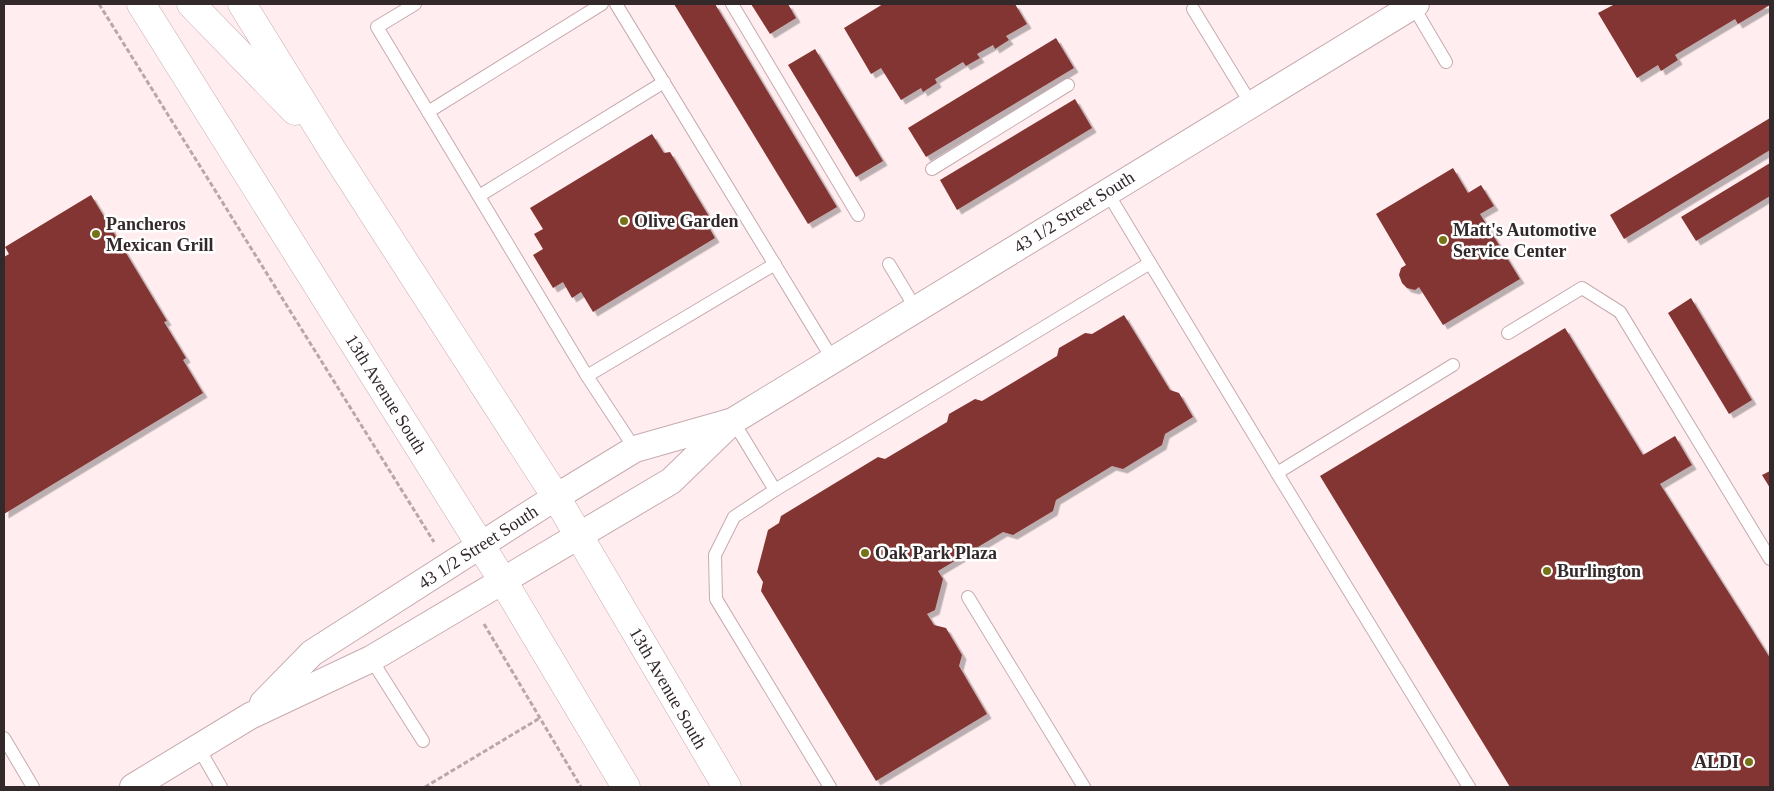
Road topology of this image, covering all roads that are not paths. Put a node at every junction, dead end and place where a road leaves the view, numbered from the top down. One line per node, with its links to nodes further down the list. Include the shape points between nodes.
1 (141, 4): 34 (main road, 13th Avenue South)
2 (191, 4): 15 (main road)
3 (242, 4): 15 (main road, 13th Avenue South)
4 (416, 4): 14 (lane, via 377,27)
5 (602, 4): 14 (lane)
6 (616, 4): 11 (lane)
7 (732, 4): 19 (lane)
8 (1415, 5): 10 (lane); 13 (street, 43 1/2 Street South)
9 (1193, 9): 13 (lane)
10 (1446, 62)
11 (664, 82): 18 (lane); 21 (lane)
12 (1068, 86): 16 (lane)
13 (1251, 104): 17 (street, 43 1/2 Street South)
14 (428, 112): 18 (lane)
15 (332, 148): 32 (main road, 13th Avenue South)
16 (932, 169)
17 (1107, 192): 20 (lane); 23 (street, 43 1/2 Street South)
18 (479, 196): 27 (lane)
19 (858, 214)
20 (1150, 263): 30 (lane); 31 (lane)
21 (775, 264): 25 (lane); 27 (lane)
22 (889, 264): 23 (lane)
23 (916, 309): 25 (street, 43 1/2 Street South)
24 (1508, 333): 35 (lane, via 1582,288 1620,312)
25 (833, 360): 28 (street, 43 1/2 Street South)
26 (1453, 366): 30 (lane)
27 (587, 376): 29 (lane)
28 (733, 421): 29 (street, 43 1/2 Street South); 31 (lane); 33 (street, 43 1/2 Street South, via 670,481)
29 (635, 449): 32 (street, 43 1/2 Street South)
30 (1276, 473): 50 (lane)
31 (775, 490): 48 (lane, via 734,518 715,556 716,599)
32 (556, 497): 33 (main road, 13th Avenue South); 34 (street, 43 1/2 Street South)
33 (579, 535): 36 (street, 43 1/2 Street South); 47 (main road, 13th Avenue South)
34 (481, 545): 36 (main road, 13th Avenue South); 39 (street, 43 1/2 Street South, via 312,653)
35 (1770, 559)
36 (503, 581): 38 (street, 43 1/2 Street South); 46 (main road, 13th Avenue South)
37 (968, 597): 49 (lane)
38 (371, 659): 39 (street, 43 1/2 Street South); 41 (lane)
39 (250, 716): 42 (street, 43 1/2 Street South)
40 (4, 738): 43 (lane)
41 (423, 741)
42 (198, 747): 44 (street, 43 1/2 Street South); 45 (lane)
43 (33, 787)
44 (133, 787)
45 (221, 787)
46 (626, 787)
47 (727, 787)
48 (830, 787)
49 (1084, 787)
50 (1469, 787)

